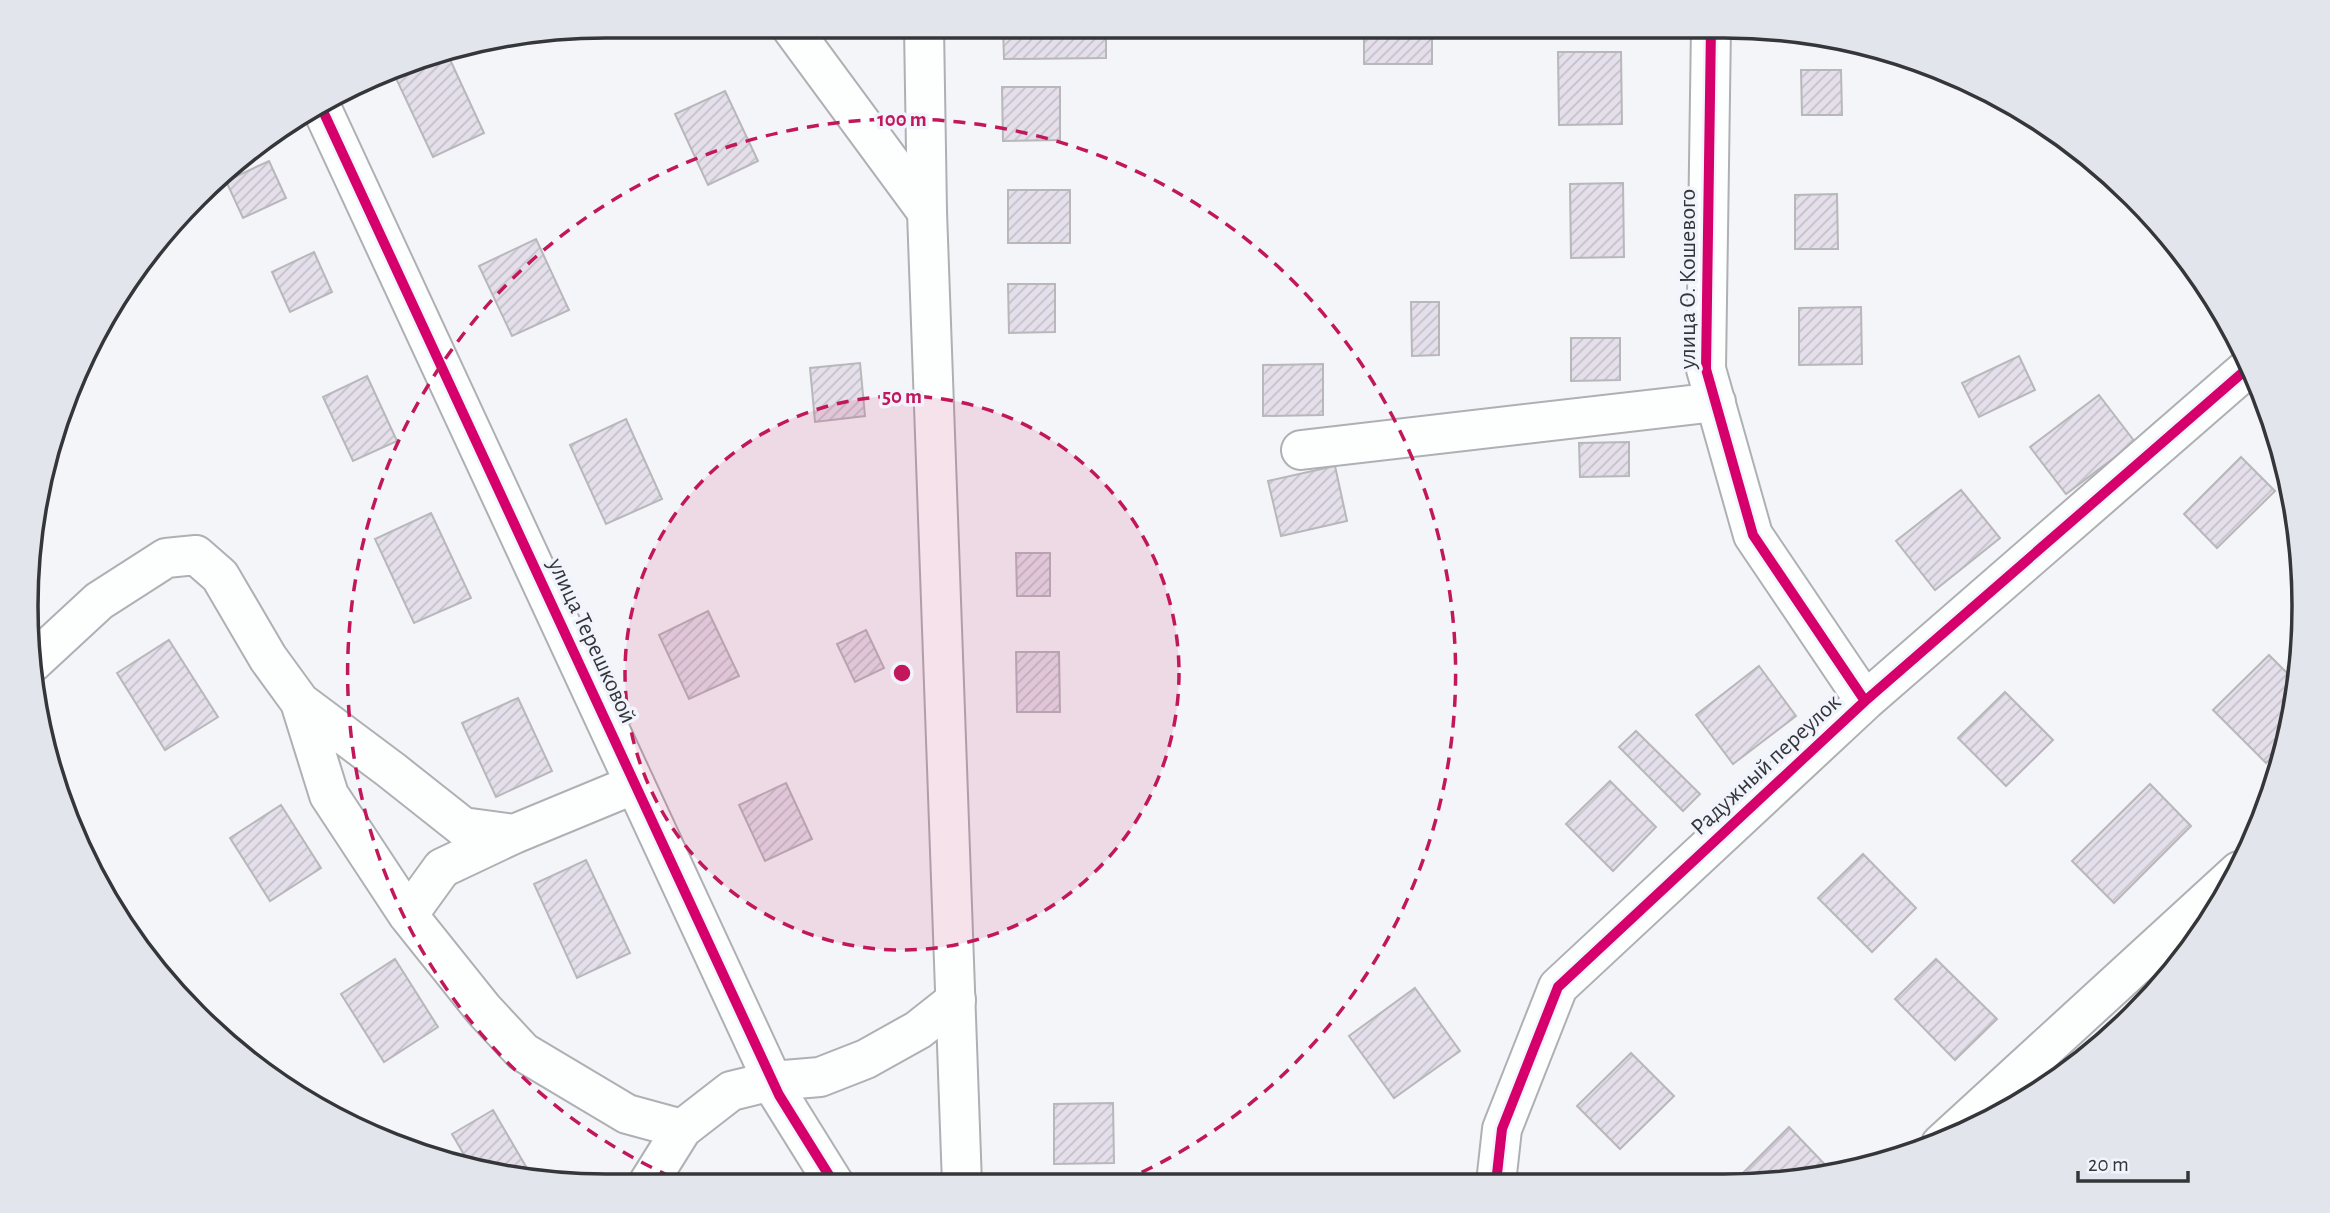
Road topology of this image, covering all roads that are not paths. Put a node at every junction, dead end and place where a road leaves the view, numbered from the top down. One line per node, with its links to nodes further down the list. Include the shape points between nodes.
1 (799, 38): 5 (street)
2 (924, 38): 5 (street)
3 (1711, 38): 7 (street, улица О. Кошевого, via 1706,369)
4 (324, 114): 12 (street, улица Терешковой)
5 (928, 212): 16 (street)
6 (2241, 374): 10 (street, Радужный переулок)
7 (1716, 402): 8 (street); 10 (street, улица О. Кошевого, via 1753,535)
8 (1301, 450)
9 (41, 655): 11 (street, via 99,601 166,558 196,555 220,576)
10 (1865, 701): 23 (street, Радужный переулок, via 1558,987 1502,1129)
11 (300, 702): 13 (street, via 463,827); 15 (street, via 329,795)
12 (635, 784): 13 (street); 17 (street, улица Терешковой)
13 (514, 834): 15 (street, via 442,868)
14 (2211, 897): 18 (street)
15 (408, 915): 19 (street, via 523,1052 627,1114)
16 (956, 1000): 17 (street, via 918,1030 866,1059 820,1077); 22 (street)
17 (772, 1081): 19 (street, via 730,1091); 21 (street, улица Терешковой)
18 (1968, 1119)
19 (682, 1129): 20 (street)
20 (654, 1174)
21 (828, 1174)
22 (962, 1174)
23 (1497, 1174)

